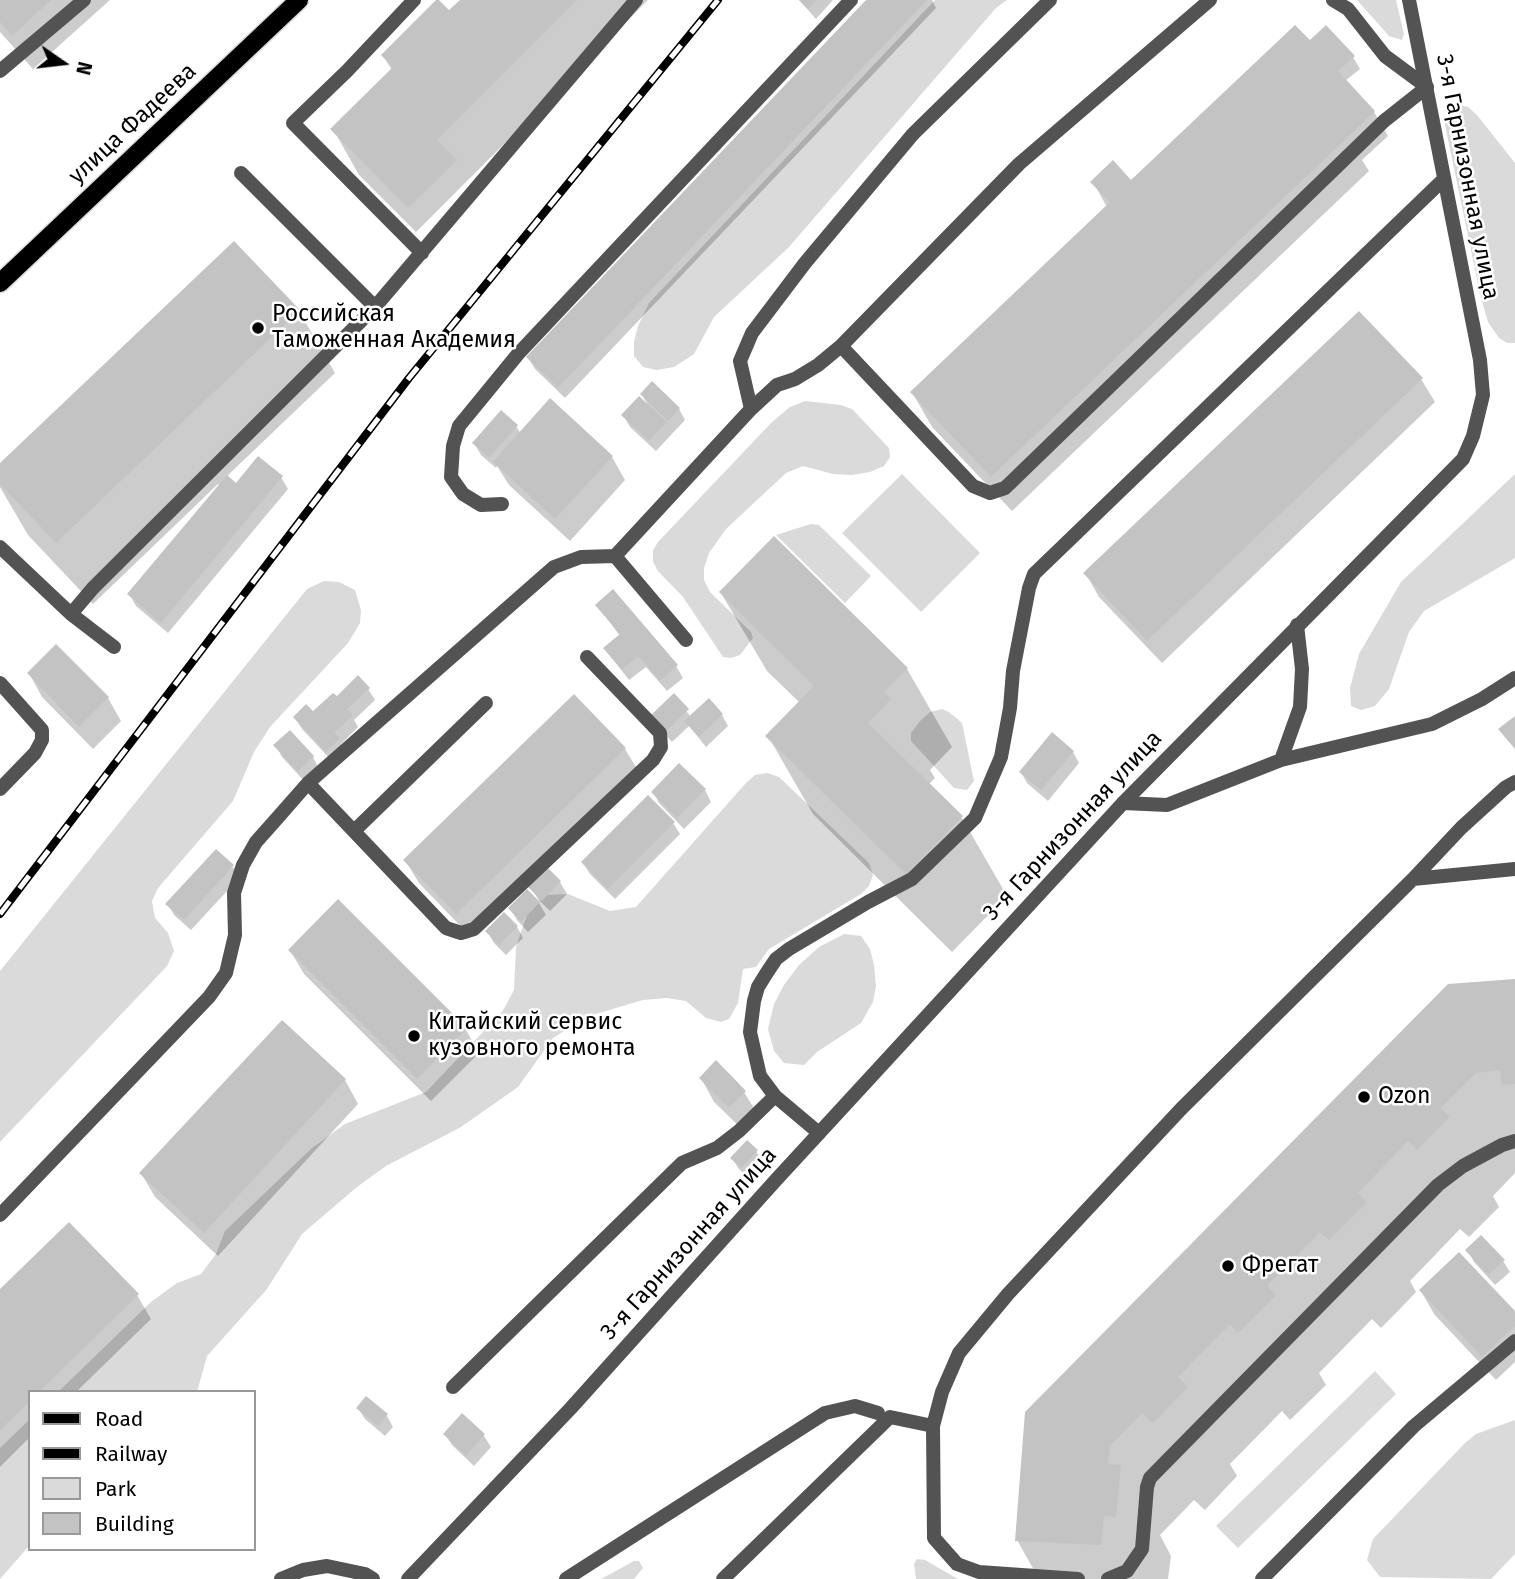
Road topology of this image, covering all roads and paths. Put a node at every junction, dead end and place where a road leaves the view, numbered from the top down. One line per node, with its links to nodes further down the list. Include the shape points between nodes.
1 (84, 0): 10 (street)
2 (299, 0): 15 (main road, улица Фадеева)
3 (414, 0): 14 (street, via 292,123)
4 (636, 0): 14 (street)
5 (851, 0): 19 (street, via 518,354 459,426 451,477 463,494 481,505)
6 (1050, 0): 18 (street, via 913,134 752,333 740,361)
7 (1210, 0): 17 (street, via 1019,164)
8 (1332, 0): 11 (street, via 1348,9 1385,56)
9 (1409, 0): 11 (street, 3-я Гарнизонная улица)
10 (0, 71)
11 (1427, 87): 13 (street, 3-я Гарнизонная улица); 17 (street, via 1384,121 1005,488 990,493 973,486)
12 (241, 173): 16 (street)
13 (1444, 179): 23 (street, 3-я Гарнизонная улица, via 1480,360 1483,395 1473,436 1463,459); 38 (street, via 1034,574 1001,757 975,818 912,879 789,948 758,987 750,1032 760,1076)
14 (422, 253): 16 (street)
15 (0, 283)
16 (375, 307): 22 (street)
17 (841, 346): 18 (street, via 818,365 777,385)
18 (751, 408): 21 (street)
19 (502, 504)
20 (0, 547): 22 (street)
21 (615, 556): 24 (street); 31 (street, via 581,557 554,567)
22 (71, 614): 25 (street)
23 (1297, 625): 30 (street, via 1303,669 1300,707); 34 (street, 3-я Гарнизонная улица)
24 (685, 640)
25 (114, 648)
26 (587, 657): 35 (street, via 660,733 661,747 653,760 479,925 461,933 446,928)
27 (1515, 678): 30 (street, via 1432,724)
28 (0, 683): 33 (street, via 42,730 42,740)
29 (486, 703): 35 (street)
30 (1281, 760): 34 (street, via 1167,805)
31 (308, 783): 35 (street); 41 (street, via 256,842 243,865 234,893 234,935 226,973 209,997)
32 (1512, 785): 37 (street, via 1461,828)
33 (0, 789)
34 (1123, 803): 39 (street, 3-я Гарнизонная улица)
35 (354, 831)
36 (1515, 869): 37 (street)
37 (1413, 879): 45 (street, via 1181,1109 1008,1294 959,1353)
38 (775, 1096): 39 (street); 43 (street, via 717,1147 682,1163)
39 (819, 1133): 48 (street, 3-я Гарнизонная улица, via 571,1408)
40 (1515, 1142): 52 (street, via 1464,1166 1438,1185 1150,1478 1142,1549 1127,1571)
41 (0, 1215)
42 (1515, 1340): 53 (street, via 1414,1426)
43 (453, 1387)
44 (878, 1413): 49 (street, via 855,1406 825,1413)
45 (933, 1426): 50 (street, via 890,1417); 51 (street, via 934,1538 943,1551 979,1572)
46 (281, 1579): 47 (street, via 327,1566)
47 (373, 1579)
48 (408, 1579)
49 (566, 1579)
50 (723, 1579)
51 (1078, 1579)
52 (1108, 1579)
53 (1262, 1579)

